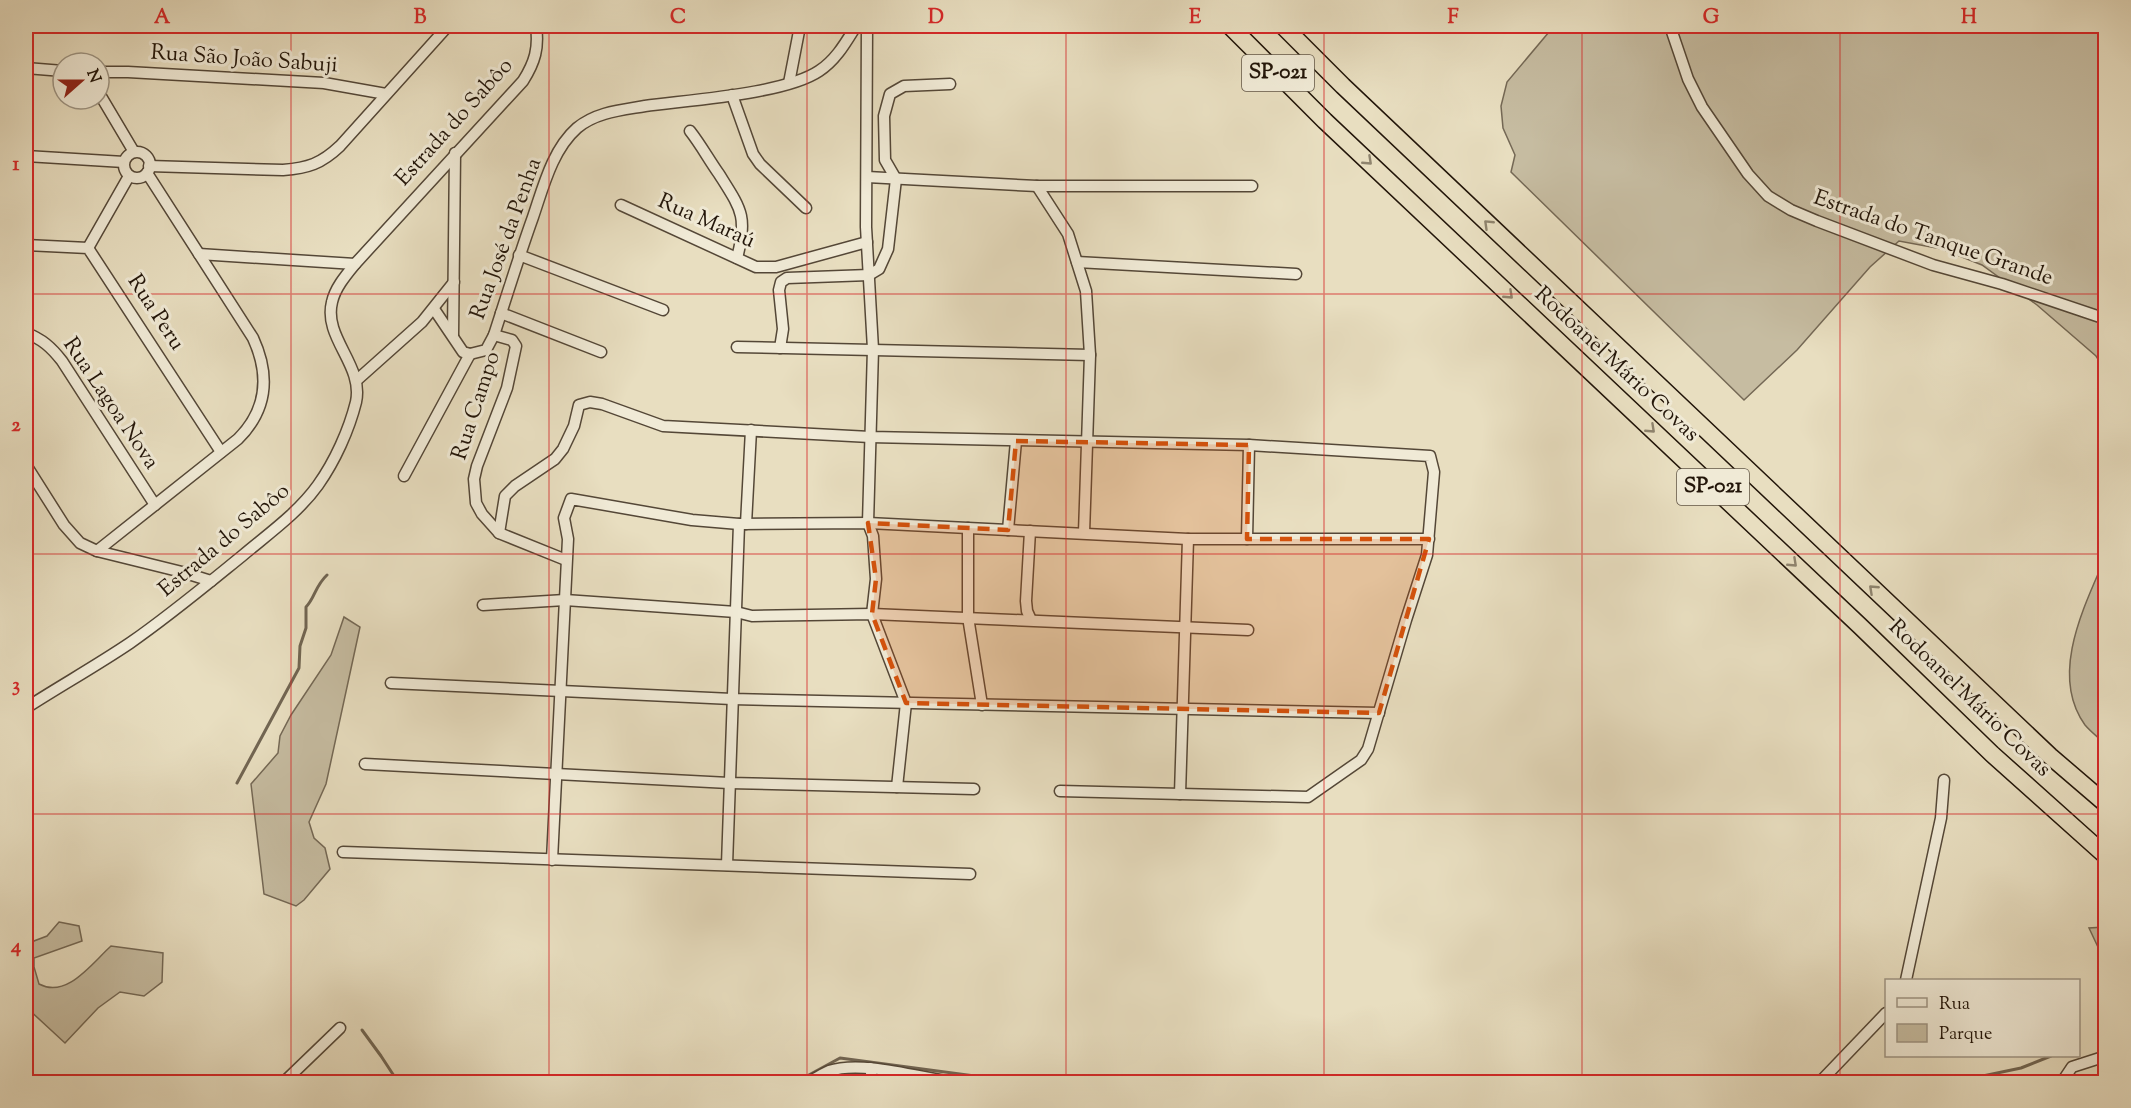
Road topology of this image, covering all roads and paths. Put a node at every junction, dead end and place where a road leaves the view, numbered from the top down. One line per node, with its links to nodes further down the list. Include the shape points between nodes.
1 (448, 26): 14 (street)
2 (536, 26): 19 (street, Estrada do Sabôo, via 537,53 523,81)
3 (800, 26): 12 (street)
4 (856, 26): 12 (street, Rua José da Penha, via 833,60 819,72)
5 (867, 26): 24 (street)
6 (1230, 26): 103 (highway, Rodoanel Mário Covas / SP-021, one-way to 103, via 1325,121 1992,754)
7 (1283, 26): 101 (highway, Rodoanel Mário Covas / SP-021, one-way to 7, via 1849,567)
8 (1670, 26): 44 (street, Estrada do Tanque Grande, via 1702,107 1768,196 1817,222 1933,265)
9 (26, 68): 10 (street)
10 (51, 70)
11 (111, 72): 14 (street, Rua São João Sabuji, via 324,83)
12 (789, 83): 15 (street, Rua José da Penha)
13 (950, 84): 25 (street, via 904,86 890,94 884,116 885,160)
14 (386, 94): 22 (street, via 329,156 305,168)
15 (732, 94): 29 (street, via 753,154); 34 (street, Rua José da Penha, via 615,111 596,116 576,129 545,180)
16 (110, 111): 18 (street)
17 (690, 131): 35 (street, via 738,204 743,227)
18 (134, 152): 21 (street); 22 (street, via 145,155)
19 (455, 153): 37 (street, Estrada do Sabôo); 40 (street)
20 (26, 156): 21 (street)
21 (124, 162): 23 (street)
22 (148, 169): 23 (street, via 140,177); 33 (street)
23 (129, 176): 32 (street)
24 (867, 177): 25 (street); 30 (street)
25 (896, 179): 26 (street); 39 (street, via 888,249 879,269)
26 (1037, 186): 27 (street); 36 (street, via 1068,234)
27 (1252, 186)
28 (621, 205): 35 (street, Rua Maraú)
29 (806, 208)
30 (867, 242): 35 (street, Rua Maraú, via 776,267 756,267); 39 (street)
31 (26, 245): 32 (street)
32 (88, 248): 60 (street, Rua Peru)
33 (200, 254): 37 (street); 60 (street, via 253,338 264,371 260,406 249,429)
34 (519, 255): 42 (street); 43 (street, Rua José da Penha)
35 (737, 258)
36 (1077, 262): 38 (street); 53 (street, via 1086,291)
37 (355, 264): 54 (street, Estrada do Sabôo, via 336,290 330,310)
38 (1296, 274)
39 (869, 275): 49 (street, via 787,278 781,282); 50 (street)
40 (454, 282): 41 (street); 47 (street)
41 (434, 309): 47 (street, Rua José da Penha); 54 (street)
42 (663, 310)
43 (501, 313): 46 (street, Rua José da Penha); 51 (street)
44 (2106, 319)
45 (26, 333): 63 (street, Rua Lagoa Nova, via 51,346)
46 (494, 335): 52 (street, Rua José da Penha, via 486,350); 69 (street, Rua Campo, via 512,340 516,352 507,388 477,466 474,493 482,514)
47 (453, 336): 52 (street, Rua José da Penha, via 458,347)
48 (737, 347): 49 (street)
49 (780, 348): 50 (street)
50 (873, 349): 53 (street); 56 (street)
51 (601, 352)
52 (470, 354): 62 (street)
53 (1090, 355): 58 (street)
54 (357, 380): 76 (street, Estrada do Sabôo, via 353,413 332,464 318,486 283,522)
55 (751, 430): 56 (street); 65 (street); 69 (street, via 663,426 602,404 585,402 579,405 570,436 555,459 505,496)
56 (870, 437): 57 (street); 64 (street)
57 (1016, 441): 58 (street); 67 (street)
58 (1086, 442): 59 (street); 70 (street)
59 (1249, 445): 72 (street); 73 (street, via 1430,456 1434,472)
60 (221, 452): 63 (street)
61 (26, 465): 74 (street, via 72,534)
62 (404, 476)
63 (155, 505): 74 (street)
64 (868, 523): 65 (street); 66 (street); 80 (street, via 873,536 876,579)
65 (742, 524): 75 (street, via 692,520 571,499 564,518); 79 (street)
66 (968, 528): 67 (street); 81 (street)
67 (1008, 530): 68 (street)
68 (1030, 531): 70 (street); 82 (street, via 1026,601)
69 (499, 532): 75 (street)
70 (1084, 534): 71 (street)
71 (1188, 539): 72 (street); 83 (street)
72 (1247, 539): 73 (street)
73 (1429, 539): 92 (street)
74 (97, 552): 76 (street)
75 (566, 560): 77 (street)
76 (211, 581): 90 (street, Estrada do Sabôo, via 129,643)
77 (565, 600): 78 (street); 79 (street); 86 (street)
78 (483, 604)
79 (736, 612): 80 (street, via 752,616); 87 (street)
80 (872, 614): 81 (street); 88 (street)
81 (968, 617): 82 (street); 89 (street)
82 (1031, 620): 83 (street)
83 (1185, 627): 84 (street); 91 (street)
84 (1248, 630)
85 (391, 683): 86 (street)
86 (559, 691): 87 (street); 94 (street)
87 (732, 699): 88 (street); 96 (street)
88 (906, 703): 89 (street); 97 (street)
89 (982, 705): 91 (street)
90 (26, 708)
91 (1182, 709): 92 (street); 100 (street)
92 (1379, 713): 100 (street, via 1368,749 1360,760 1308,798)
93 (365, 764): 94 (street)
94 (555, 775): 96 (street); 104 (street)
95 (1944, 780): 107 (street, via 1941,818)
96 (729, 783): 97 (street); 105 (street)
97 (897, 787): 98 (street)
98 (974, 789)
99 (1060, 791): 100 (street)
100 (1180, 794)
101 (2103, 802)
102 (343, 852): 104 (street)
103 (2103, 854)
104 (552, 860): 105 (street)
105 (727, 865): 106 (street)
106 (970, 874)
107 (1906, 979)
108 (1885, 1015): 117 (street)
109 (340, 1028): 114 (street)
110 (2100, 1058): 118 (street, via 2072,1066)
111 (870, 1068): 112 (street); 113 (street, via 829,1071); 115 (street)
112 (924, 1080): 116 (street)
113 (815, 1081)
114 (284, 1083)
115 (873, 1083)
116 (951, 1083)
117 (1820, 1083)
118 (2062, 1083)

